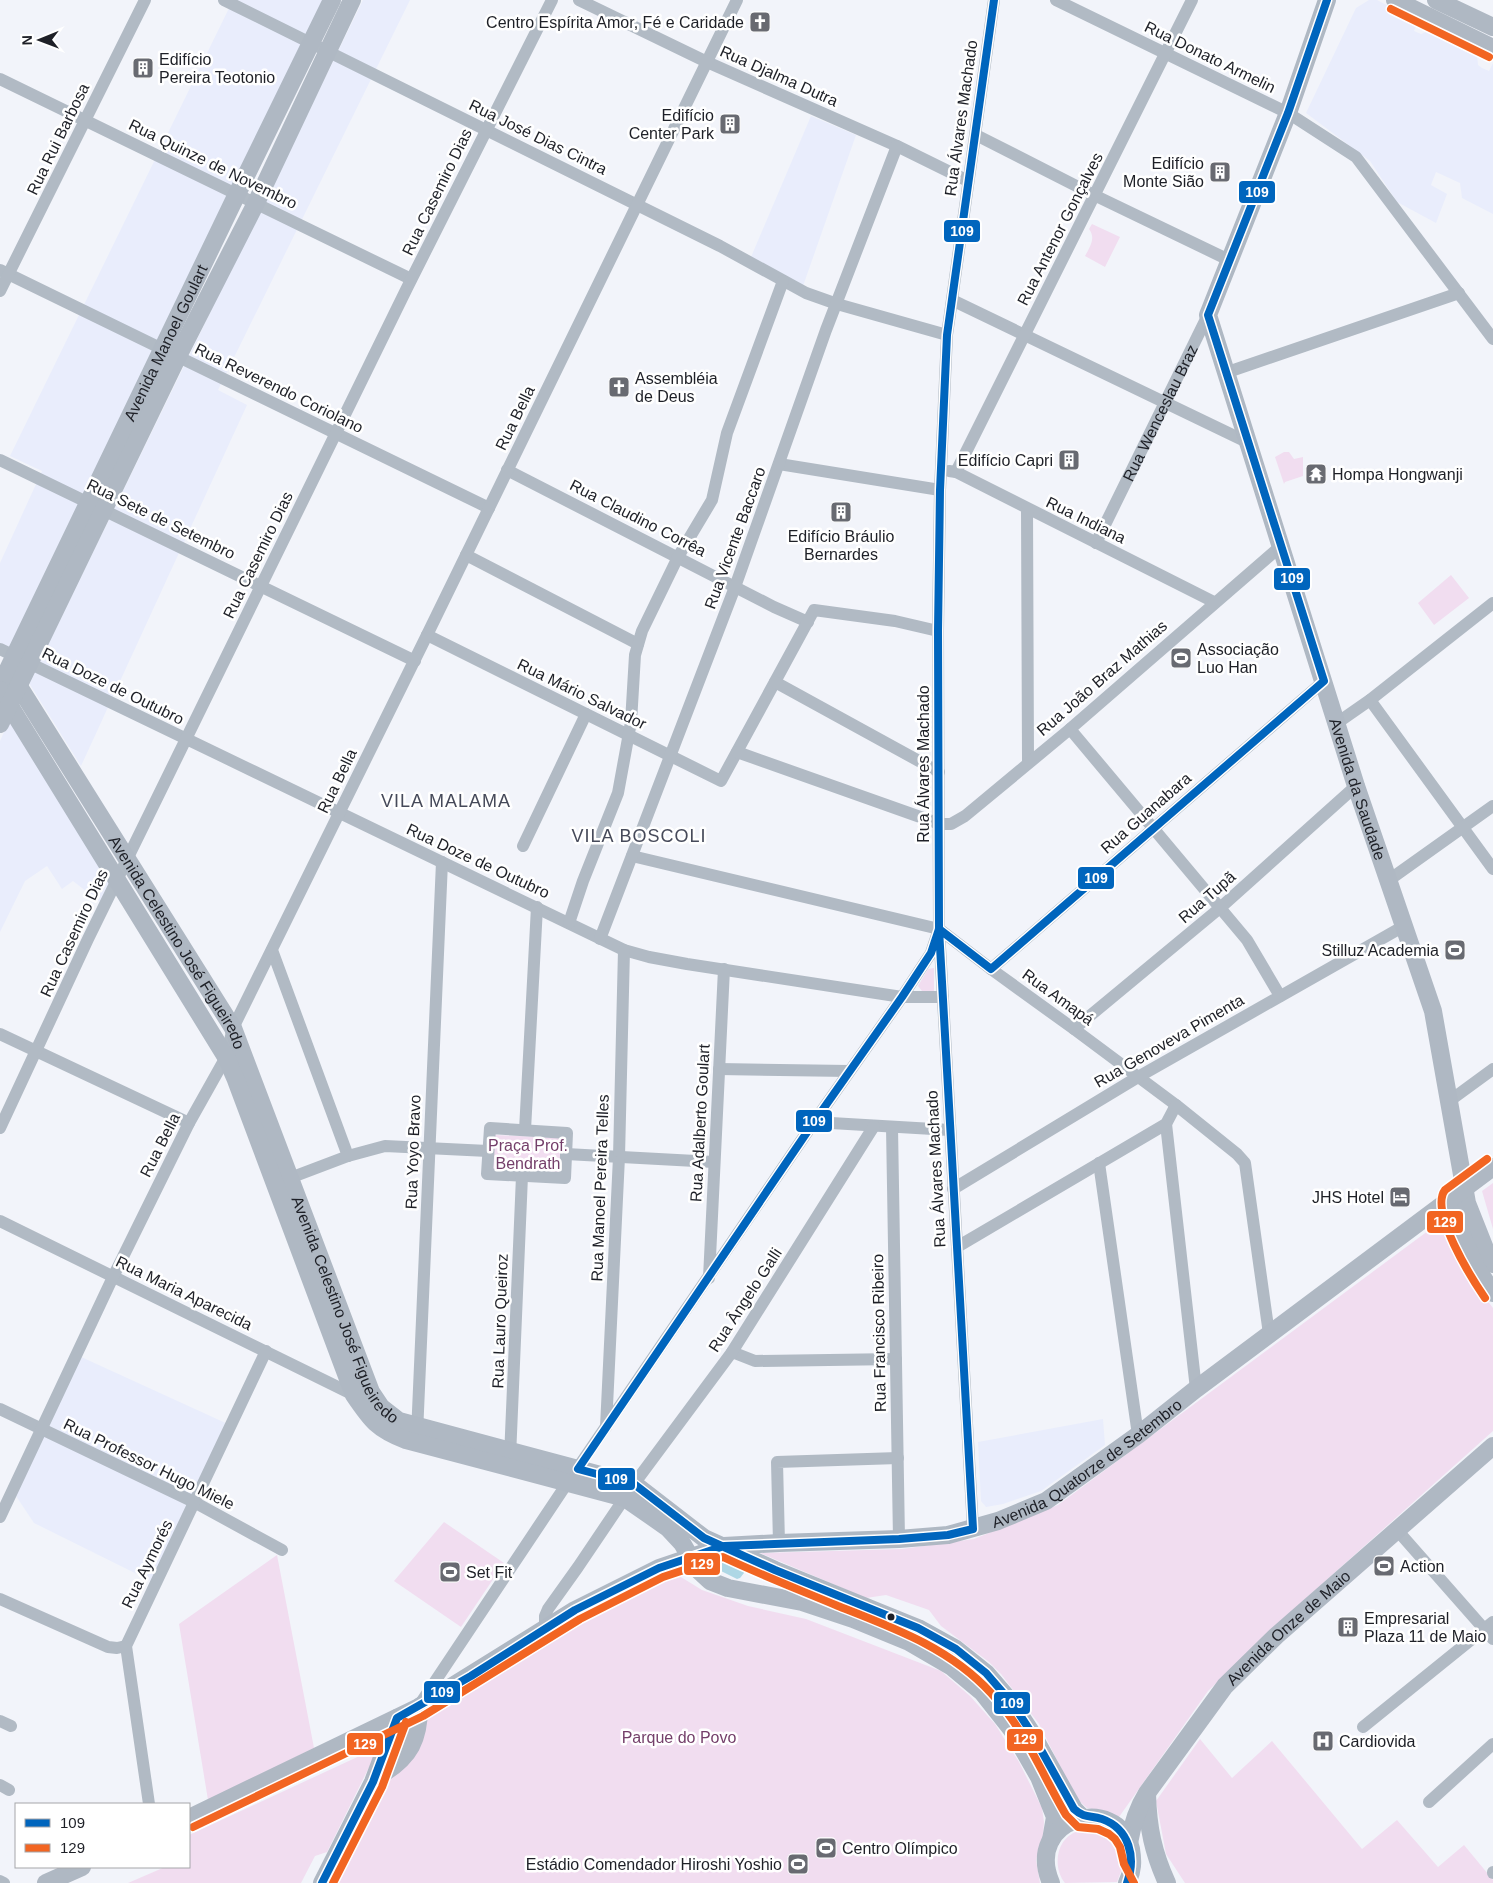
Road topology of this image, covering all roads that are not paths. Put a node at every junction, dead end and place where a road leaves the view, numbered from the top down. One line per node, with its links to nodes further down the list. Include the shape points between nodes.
1 (145, 0): 22 (street, Rua Rui Barbosa)
2 (224, 0): 15 (street, Rua José Dias Cintra)
3 (332, 0): 15 (street, Avenida Manoel Goulart)
4 (352, 0): 17 (street, Avenida Manoel Goulart)
5 (552, 0): 23 (street, Rua Casemiro Dias)
6 (579, 0): 19 (street, Rua Djalma Dutra)
7 (737, 0): 19 (street, Rua Bella)
8 (994, 0): 24 (street, Rua Álvares Machado)
9 (1056, 0): 18 (street, Rua Donato Armelin)
10 (1192, 0): 18 (street, Rua Antenor Gonçalves)
11 (1327, 0): 21 (street, Rua Wenceslau Braz)
12 (1395, 0): 16 (street)
13 (1436, 0): 14 (street)
14 (1493, 27)
15 (311, 43): 17 (street, Rua José Dias Cintra); 27 (street, Avenida Manoel Goulart)
16 (1493, 48)
17 (327, 51): 23 (street, Rua José Dias Cintra); 29 (street, Avenida Manoel Goulart)
18 (1166, 54): 21 (street, Rua Donato Armelin); 28 (street, Rua Antenor Gonçalves)
19 (707, 62): 25 (street, Rua Djalma Dutra); 30 (street, Rua Bella)
20 (0, 79): 22 (street, Rua Quinze de Novembro)
21 (1288, 112): 31 (street, Rua Wenceslau Braz); 36 (street, Rua Donato Armelin, via 1356,157)
22 (85, 121): 27 (street, Rua Quinze de Novembro); 32 (street, Rua Rui Barbosa)
23 (486, 130): 30 (street, Rua José Dias Cintra); 33 (street, Rua Casemiro Dias)
24 (976, 135): 26 (street, Rua Álvares Machado); 28 (street)
25 (897, 146): 26 (street, Rua Djalma Dutra); 38 (street, Rua Vicente Baccaro)
26 (968, 181): 37 (street, Rua Álvares Machado)
27 (237, 194): 29 (street, Rua Quinze de Novembro); 43 (street, Avenida Manoel Goulart)
28 (1096, 196): 31 (street); 41 (street, Rua Antenor Gonçalves)
29 (256, 203): 33 (street, Rua Quinze de Novembro); 43 (street, Avenida Manoel Goulart)
30 (637, 205): 34 (street, Rua José Dias Cintra); 50 (street, Rua Bella)
31 (1231, 260): 39 (street, Rua Wenceslau Braz)
32 (4, 272): 35 (street, Rua Rui Barbosa); 43 (street, Rua Reverendo Coriolano)
33 (411, 279): 46 (street, Rua Casemiro Dias)
34 (783, 280): 38 (street, Rua José Dias Cintra, via 806,293); 60 (street, via 727,433 712,500)
35 (0, 291)
36 (1459, 293): 42 (street, Rua Donato Armelin); 44 (street)
37 (952, 300): 40 (street, Rua Álvares Machado); 41 (street)
38 (837, 304): 40 (street, Rua José Dias Cintra); 49 (street, Rua Vicente Baccaro)
39 (1208, 315): 44 (street, Avenida da Saudade); 45 (street, Rua Wenceslau Braz)
40 (947, 335): 51 (street, Rua Álvares Machado)
41 (1025, 335): 45 (street); 52 (street, Rua Antenor Gonçalves)
42 (1493, 339)
43 (170, 352): 46 (street, Rua Reverendo Coriolano); 54 (street, Avenida Manoel Goulart)
44 (1226, 373): 47 (street, Avenida da Saudade)
45 (1165, 402): 47 (street); 57 (street, Rua Wenceslau Braz)
46 (335, 435): 55 (street, Rua Reverendo Coriolano); 61 (street, Rua Casemiro Dias)
47 (1247, 442): 58 (street, Avenida da Saudade)
48 (0, 460): 54 (street, Rua Sete de Setembro)
49 (779, 464): 53 (street); 62 (street, Rua Vicente Baccaro)
50 (507, 470): 55 (street, Rua Bella); 60 (street, Rua Claudino Corrêa)
51 (942, 470): 52 (street, Rua Indiana); 53 (street, Rua Álvares Machado)
52 (956, 472): 56 (street, Rua Indiana)
53 (940, 490): 66 (street, Rua Álvares Machado)
54 (96, 506): 61 (street, Rua Sete de Setembro); 69 (street, Avenida Manoel Goulart)
55 (489, 508): 59 (street, Rua Bella)
56 (1027, 509): 57 (street, Rua Indiana); 84 (street)
57 (1096, 543): 63 (street, Rua Indiana)
58 (1281, 546): 63 (street, Rua João Braz Mathias); 71 (street, Avenida da Saudade)
59 (466, 555): 67 (street, Rua Bella); 68 (street)
60 (678, 557): 62 (street, Rua Claudino Corrêa); 68 (street)
61 (261, 586): 70 (street, Rua Sete de Setembro); 81 (street, Rua Casemiro Dias)
62 (735, 587): 65 (street, Rua Claudino Corrêa); 83 (street, Rua Vicente Baccaro)
63 (1214, 602): 79 (street, Rua João Braz Mathias)
64 (1493, 604): 75 (street)
65 (808, 622): 66 (street, via 814,610 895,621); 72 (street)
66 (938, 631): 85 (street, Rua Álvares Machado)
67 (427, 635): 70 (street, Rua Bella); 76 (street, Rua Mário Salvador)
68 (638, 644): 80 (street)
69 (14, 656): 73 (street, Avenida Manoel Goulart); 74 (street, Avenida Manoel Goulart); 81 (street, Rua Doze de Outubro)
70 (415, 661): 88 (street, Rua Bella)
71 (1324, 681): 77 (street, Avenida da Saudade); 90 (street, Rua Guanabara)
72 (775, 682): 82 (street); 85 (street)
73 (18, 685): 74 (street, Avenida Manoel Goulart); 94 (street, Avenida Celestino José Figueiredo)
74 (2, 692): 78 (street, Avenida Manoel Goulart); 97 (street, Avenida Celestino José Figueiredo)
75 (1370, 700): 77 (street); 91 (street)
76 (586, 714): 80 (street, Rua Mário Salvador); 92 (street)
77 (1337, 723): 86 (street, Avenida da Saudade)
78 (0, 724)
79 (1070, 729): 84 (street, Rua João Braz Mathias); 90 (street)
80 (629, 735): 83 (street, Rua Mário Salvador); 101 (street, via 614,805)
81 (186, 739): 88 (street, Rua Doze de Outubro); 94 (street, Rua Casemiro Dias)
82 (737, 752): 83 (street, Rua Mário Salvador, via 721,781); 89 (street)
83 (670, 755): 93 (street, Rua Vicente Baccaro)
84 (1028, 762): 89 (street, Rua João Braz Mathias, via 965,816 952,824)
85 (939, 772): 89 (street, Rua Álvares Machado)
86 (1356, 786): 98 (street, Avenida da Saudade); 100 (street, Rua Tupã)
87 (1493, 806): 91 (street)
88 (340, 813): 95 (street, Rua Doze de Outubro); 105 (street, Rua Bella)
89 (940, 824): 103 (street, Rua Álvares Machado)
90 (1153, 828): 100 (street); 108 (street, Rua Guanabara)
91 (1463, 828): 96 (street); 98 (street)
92 (523, 846)
93 (632, 856): 103 (street, Rua Amapá); 104 (street, Rua Vicente Baccaro)
94 (127, 859): 97 (street, Rua Casemiro Dias); 112 (street, Avenida Celestino José Figueiredo)
95 (442, 862): 99 (street, Rua Doze de Outubro); 131 (street, Rua Yoyo Bravo)
96 (1493, 869)
97 (117, 879): 115 (street, Rua Casemiro Dias); 116 (street, Avenida Celestino José Figueiredo)
98 (1389, 880): 102 (street, Avenida da Saudade)
99 (537, 907): 101 (street, Rua Doze de Outubro); 129 (street)
100 (1220, 908): 110 (street, via 1247,940); 113 (street, Rua Tupã)
101 (569, 923): 104 (street, Rua Doze de Outubro)
102 (1404, 926): 110 (street, Rua Genoveva Pimenta); 121 (street, Avenida da Saudade, via 1433,1011)
103 (939, 929): 108 (street, Rua Amapá); 109 (street, via 931,952); 111 (street, Rua Álvares Machado)
104 (600, 939): 106 (street, Rua Doze de Outubro)
105 (272, 950): 112 (street, Rua Bella); 134 (street)
106 (624, 950): 107 (street, Rua Doze de Outubro); 135 (street, Rua Manoel Pereira Telles)
107 (724, 969): 109 (street, Rua Doze de Outubro); 117 (street, Rua Adalberto Goulart)
108 (991, 969): 113 (street, Rua Amapá)
109 (902, 996): 111 (street, Rua Doze de Outubro); 119 (street)
110 (1280, 996): 120 (street, Rua Genoveva Pimenta)
111 (943, 997): 130 (street, Rua Álvares Machado)
112 (233, 1028): 116 (street, Rua Bella); 140 (street, Avenida Celestino José Figueiredo)
113 (1074, 1028): 120 (street, Rua Amapá)
114 (0, 1034): 115 (street)
115 (36, 1052): 123 (street); 128 (street, Rua Casemiro Dias)
116 (226, 1057): 123 (street, Rua Bella); 140 (street, Avenida Celestino José Figueiredo)
117 (719, 1069): 119 (street); 136 (street, Rua Adalberto Goulart)
118 (1493, 1069): 121 (street)
119 (849, 1071): 124 (street)
120 (1138, 1077): 122 (street, Rua Amapá); 141 (street, Rua Genoveva Pimenta)
121 (1448, 1102): 142 (street, Avenida da Saudade)
122 (1176, 1106): 125 (street); 149 (street, Rua Amapá, via 1245,1163)
123 (189, 1122): 146 (street, Rua Bella)
124 (814, 1122): 126 (street); 147 (street)
125 (1166, 1124): 137 (street); 153 (street)
126 (874, 1126): 127 (street); 151 (street, Rua Ângelo Galli)
127 (892, 1127): 130 (street); 152 (street, Rua Francisco Ribeiro)
128 (0, 1128)
129 (525, 1130): 132 (street, via 490,1128); 133 (street, via 567,1133)
130 (950, 1130): 141 (street, Rua Álvares Machado)
131 (430, 1148): 132 (street); 134 (street, via 385,1146); 158 (street, Rua Yoyo Bravo)
132 (488, 1151): 139 (street, via 487,1174)
133 (566, 1154): 135 (street); 139 (street, via 565,1178)
134 (348, 1156): 140 (street)
135 (619, 1157): 136 (street); 156 (street, Rua Manoel Pereira Telles)
136 (714, 1162): 147 (street, Rua Adalberto Goulart)
137 (1099, 1163): 144 (street); 159 (street)
138 (1493, 1166): 142 (street, Avenida Quatorze de Setembro)
139 (522, 1176): 162 (street, Rua Lauro Queiroz)
140 (282, 1181): 154 (street, Avenida Celestino José Figueiredo); 158 (street, Avenida Celestino José Figueiredo, via 371,1392 381,1407)
141 (953, 1189): 144 (street, Rua Álvares Machado)
142 (1458, 1192): 145 (street, Avenida da Saudade, via 1467,1203); 148 (street, Avenida da Saudade, via 1452,1212 1476,1266); 149 (street, Avenida Quatorze de Setembro)
143 (0, 1222): 146 (street, Rua Maria Aparecida)
144 (957, 1246): 167 (street, Rua Álvares Machado)
145 (1493, 1264)
146 (113, 1277): 150 (street, Rua Maria Aparecida); 157 (street, Rua Bella)
147 (709, 1278): 156 (street)
148 (1493, 1292)
149 (1269, 1334): 153 (street, Avenida Quatorze de Setembro)
150 (266, 1351): 154 (street, Rua Maria Aparecida); 165 (street, Rua Aymorés)
151 (732, 1352): 152 (street, via 755,1361); 164 (street, Rua Ângelo Galli)
152 (896, 1359): 161 (street, Rua Francisco Ribeiro)
153 (1196, 1389): 159 (street, Avenida Quatorze de Setembro)
154 (354, 1395): 158 (street, Avenida Celestino José Figueiredo, via 371,1420 388,1433)
155 (0, 1409): 157 (street, Rua Professor Hugo Miele)
156 (606, 1428): 163 (street)
157 (41, 1429): 165 (street, Rua Professor Hugo Miele); 166 (street, Rua Bella)
158 (418, 1434): 162 (street, Avenida Celestino José Figueiredo)
159 (1138, 1435): 167 (street, Avenida Quatorze de Setembro, via 1046,1501)
160 (1493, 1446): 168 (street, Avenida Onze de Maio)
161 (898, 1458): 169 (street, Rua Francisco Ribeiro); 170 (street, via 777,1462)
162 (510, 1459): 163 (street, Avenida Celestino José Figueiredo)
163 (573, 1476): 164 (street, Avenida Celestino José Figueiredo); 179 (street)
164 (629, 1491): 171 (street, Avenida Celestino José Figueiredo, via 704,1538); 173 (street, Avenida Celestino José Figueiredo, via 682,1543); 176 (street, Rua Ângelo Galli, via 548,1609)
165 (194, 1502): 172 (street, Rua Professor Hugo Miele); 178 (street, Rua Aymorés)
166 (0, 1517)
167 (973, 1529): 169 (street, Avenida Quatorze de Setembro, via 948,1535)
168 (1397, 1530): 175 (street); 184 (street, Avenida Onze de Maio, via 1276,1636 1225,1686)
169 (899, 1539): 170 (street, Avenida Quatorze de Setembro)
170 (779, 1542): 171 (street, Avenida Quatorze de Setembro)
171 (724, 1546): 173 (street, Avenida Quatorze de Setembro); 188 (street, Avenida Celestino José Figueiredo, via 918,1628 956,1649 986,1673 1012,1703 1074,1809)
172 (282, 1550)
173 (689, 1557): 176 (street, Avenida Quatorze de Setembro, via 658,1568 575,1610); 189 (street, Avenida Celestino José Figueiredo, via 710,1581 728,1588 802,1602 853,1619 909,1642 952,1667 982,1692 1012,1730 1039,1777 1055,1817)
174 (0, 1599): 178 (street, via 108,1647)
175 (1489, 1625): 177 (street); 181 (street)
176 (545, 1630): 179 (street, Avenida Quatorze de Setembro)
177 (1493, 1639)
178 (126, 1646): 186 (street)
179 (419, 1706): 180 (street, Avenida Quatorze de Setembro); 183 (street, via 416,1734 409,1750 397,1765)
180 (400, 1717): 183 (street); 187 (street, Avenida Quatorze de Setembro)
181 (1364, 1727)
182 (1493, 1744): 185 (street)
183 (377, 1778): 195 (street)
184 (1147, 1793): 190 (street, Avenida Onze de Maio, via 1132,1825); 199 (street, via 1152,1846)
185 (1429, 1802)
186 (149, 1803)
187 (190, 1818)
188 (1083, 1818): 189 (street, via 1070,1821); 190 (street, via 1100,1819 1114,1825 1123,1833)
189 (1051, 1840): 196 (street, Avenida Celestino José Figueiredo, via 1046,1854 1047,1872)
190 (1131, 1852): 197 (street, Avenida Onze de Maio, via 1131,1875); 198 (street)
191 (80, 1868): 194 (street)
192 (0, 1881): 193 (street)
193 (4, 1883)
194 (46, 1883)
195 (322, 1883)
196 (1052, 1883)
197 (1127, 1883)
198 (1145, 1883)
199 (1167, 1883)

